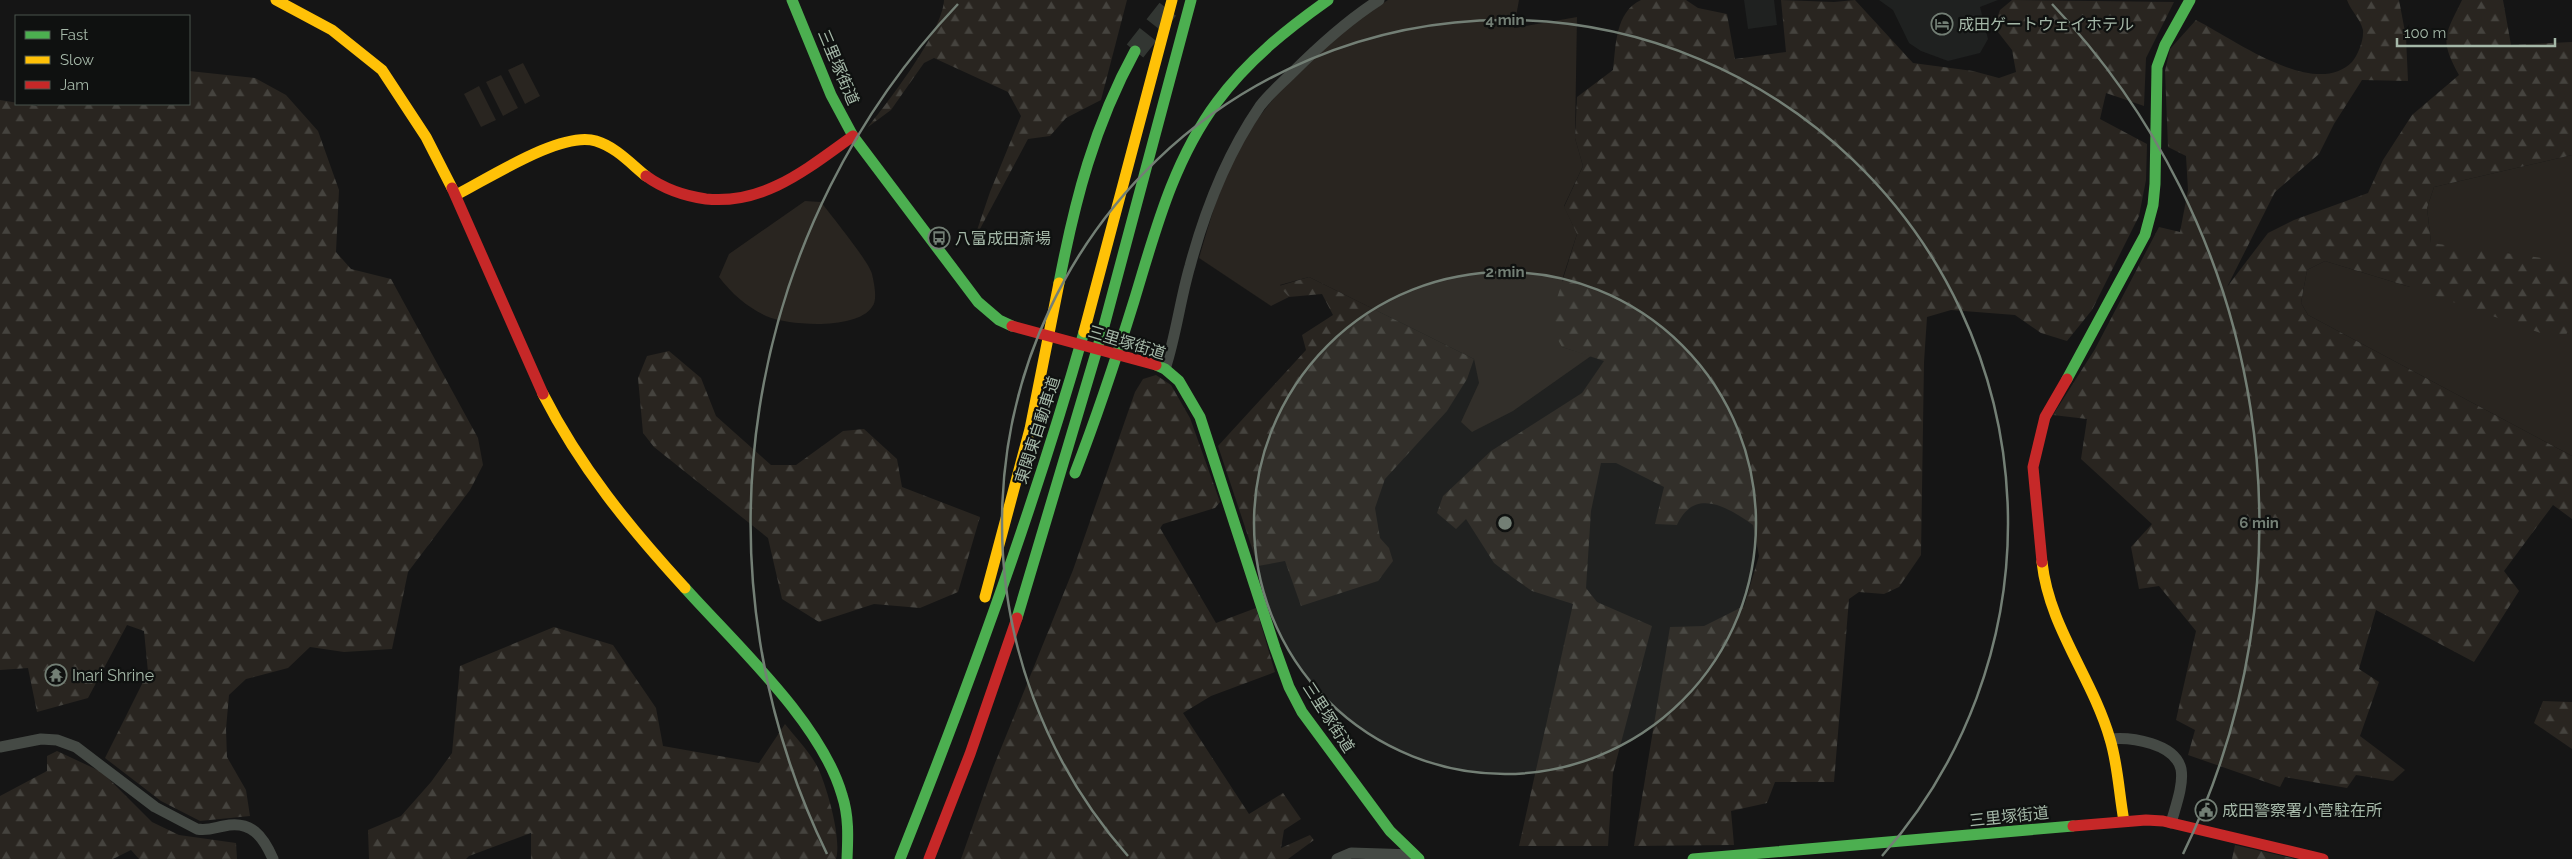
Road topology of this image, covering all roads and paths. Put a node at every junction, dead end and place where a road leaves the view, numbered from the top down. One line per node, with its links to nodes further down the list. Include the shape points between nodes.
1 (276, 0): 10 (main road, via 347,39 385,73 430,139)
2 (792, 0): 9 (main road, 三里塚街道, via 831,95)
3 (1172, 0): 21 (main road, 東関東自動車道, via 1114,223 1050,446 986,637)
4 (1191, 0): 16 (main road, via 1091,379)
5 (1328, 0): 12 (main road, via 1288,27 1242,70 1204,121 1189,148 1166,196 1099,411)
6 (1379, 0): 11 (street, via 1326,39 1261,105 1234,148 1214,194 1190,265)
7 (2190, 0): 17 (main road, via 2165,44 2158,67 2155,184 2145,235 2045,417 2033,467 2041,558 2049,599)
8 (1135, 51): 14 (main road, via 1113,89 1087,163 1037,399 1005,531)
9 (854, 136): 10 (main road, via 781,186 736,199 712,199 671,190 611,148 586,139 559,144); 11 (main road, 三里塚街道, bridge, via 978,302 999,320)
10 (456, 195): 24 (main road, via 544,396 586,470 626,521 796,711 822,748 832,766 848,819)
11 (1160, 367): 22 (main road, 三里塚街道, via 1179,381 1200,417 1275,648 1302,712 1390,831)
12 (1071, 486)
13 (1064, 504): 16 (main road)
14 (983, 604)
15 (977, 622): 21 (main road)
16 (1013, 634): 26 (main road)
17 (2110, 739): 19 (main road); 20 (street, via 2134,738 2172,753 2182,777)
18 (0, 747): 23 (street, via 41,739 76,746 155,806 197,829 205,831 242,825 255,830 264,839)
19 (2124, 821): 20 (main road, 三里塚街道); 28 (main road, 三里塚街道)
20 (2172, 823): 29 (main road, 三里塚街道)
21 (909, 838): 25 (main road, 東関東自動車道)
22 (1416, 857): 27 (street, via 1351,853)
23 (273, 859)
24 (848, 859)
25 (900, 859)
26 (929, 859)
27 (1337, 859)
28 (1693, 859)
29 (2323, 859)

